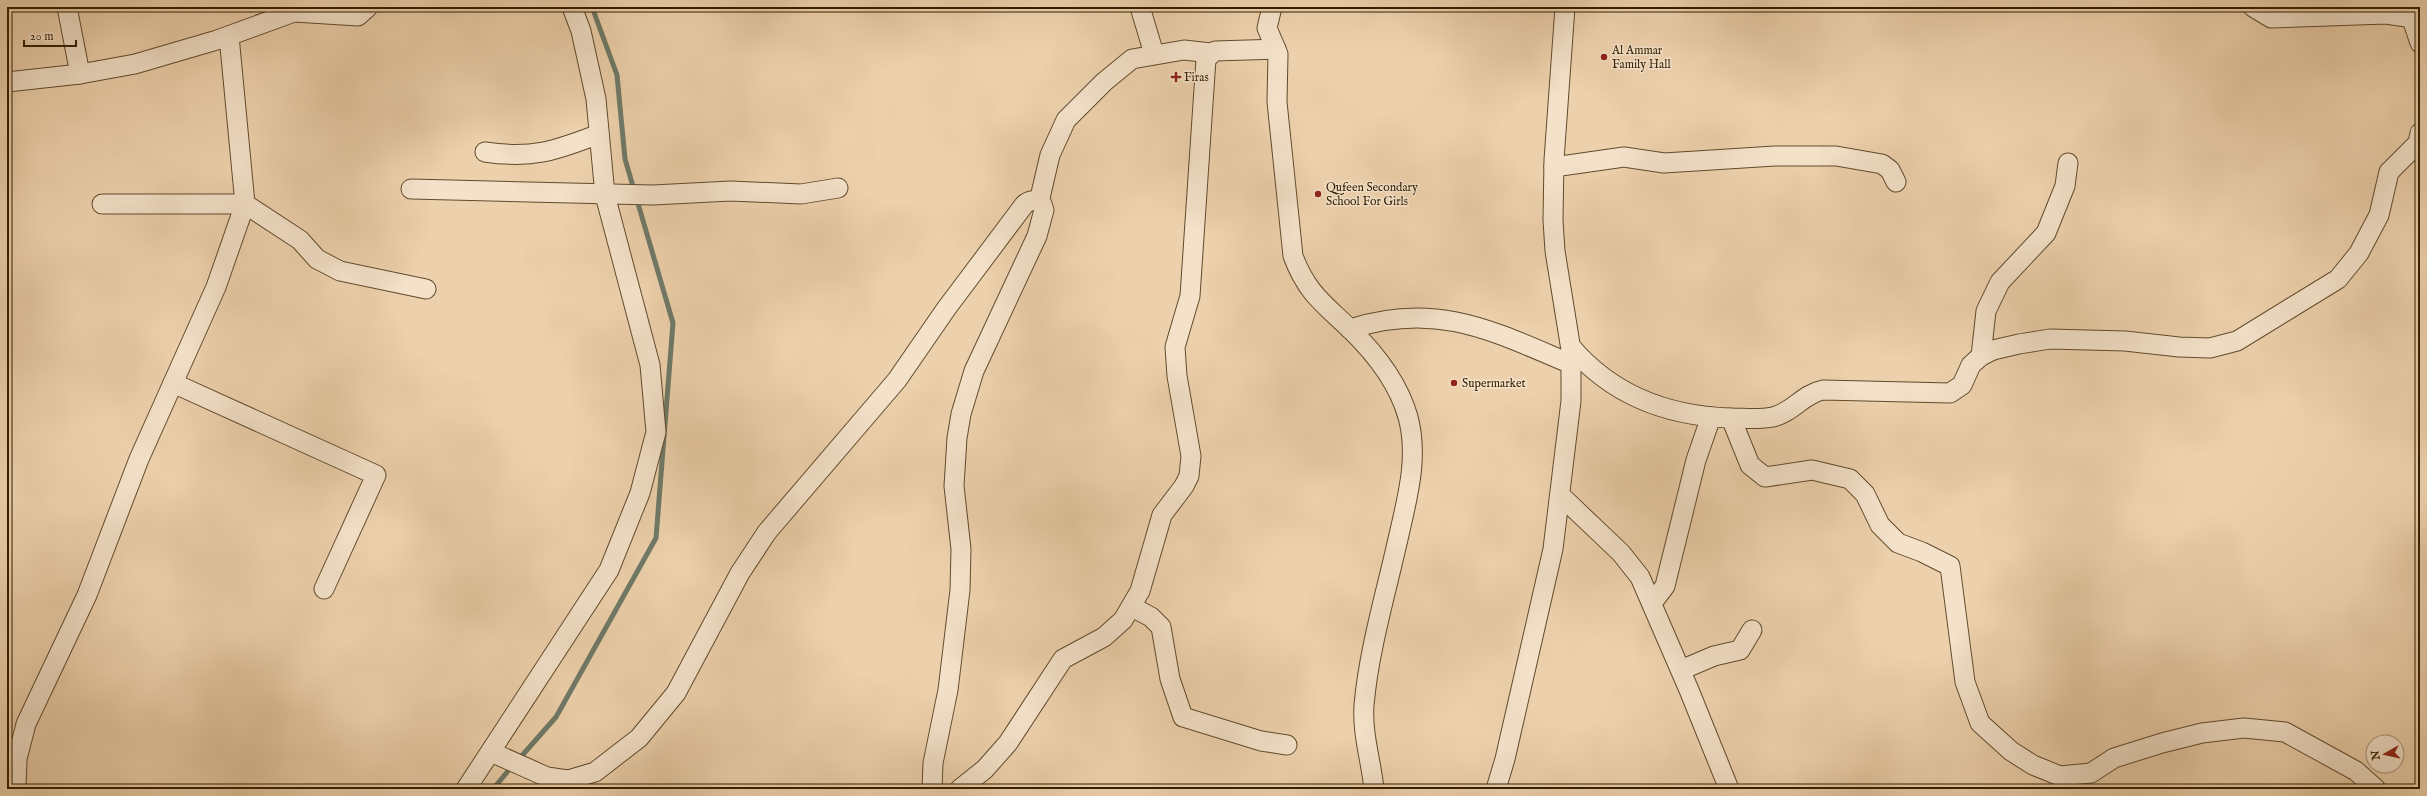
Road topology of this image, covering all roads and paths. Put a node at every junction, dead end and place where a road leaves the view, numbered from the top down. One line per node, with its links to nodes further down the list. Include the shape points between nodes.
1 (67, 7): 14 (street)
2 (368, 7): 9 (street, via 358,16 294,12)
3 (572, 7): 17 (street, via 581,31 596,99)
4 (1140, 7): 13 (street)
5 (1272, 7): 11 (street, via 1267,28)
6 (1565, 7): 20 (street)
7 (2253, 7): 8 (street, via 2271,18 2386,14)
8 (2415, 18): 10 (street)
9 (229, 36): 14 (street, via 163,57); 27 (street)
10 (2420, 43)
11 (1276, 49): 12 (street); 29 (street, via 1279,64 1277,102 1293,256 1312,294)
12 (1211, 53): 13 (street, via 1184,50); 38 (street, via 1206,61 1190,296 1175,347 1191,466 1184,486 1162,515 1146,575)
13 (1154, 54): 25 (street, via 1132,58 1066,120 1050,155)
14 (80, 74): 15 (street)
15 (7, 82)
16 (2420, 133): 31 (street, via 2418,143 2389,172 2379,215 2359,253 2338,279 2237,341 2210,348 2125,341 2050,339 1993,350)
17 (599, 134): 18 (street, via 556,151 513,156); 24 (street)
18 (485, 152)
19 (2068, 163): 31 (street, via 2065,186 2046,233 2000,282 1986,310)
20 (1554, 167): 21 (street, via 1624,157 1664,162 1775,156 1836,156 1882,164 1890,170); 30 (street, via 1555,251)
21 (1896, 182)
22 (838, 188): 24 (street, via 801,194 731,191)
23 (411, 189): 24 (street)
24 (605, 195): 42 (street, via 650,365 656,432 640,493 609,570)
25 (1039, 202): 43 (street, via 1032,201 1024,205 897,380 767,532 740,573 687,674 654,723 624,752 606,765 588,775); 47 (street, via 1044,210 1037,236 974,371 965,397 957,438 954,486 961,549 960,584 948,690 934,756)
26 (102, 204): 27 (street)
27 (245, 204): 28 (street, via 300,240 317,259 340,271); 32 (street, via 216,287)
28 (426, 289)
29 (1350, 329): 30 (street, via 1411,318 1455,320); 49 (street, via 1373,354 1395,385 1408,417 1413,451 1407,498 1378,627 1364,706 1365,744)
30 (1571, 356): 33 (street, via 1606,381 1638,399 1674,411); 35 (street, via 1571,401)
31 (1980, 356): 34 (street, via 1971,365 1962,385 1950,393 1823,390 1812,393 1789,411 1773,416)
32 (173, 383): 36 (street, via 376,475); 44 (street, via 129,483 88,595 26,724 17,759)
33 (1711, 417): 34 (street); 37 (street, via 1696,460 1665,586)
34 (1731, 418): 52 (street, via 1750,465 1766,477 1812,470 1850,479 1865,494 1880,525 1898,543 1950,566 1965,682 1980,723 2011,751 2033,765 2060,776 2091,772 2114,758 2162,743 2202,733 2244,728 2285,732 2356,771)
35 (1560, 495): 37 (street, via 1631,565 1644,584); 50 (street, via 1553,549)
36 (324, 589)
37 (1652, 603): 40 (street)
38 (1132, 607): 41 (street, via 1151,617 1161,627 1170,679 1183,717 1261,741); 48 (street, via 1123,620 1104,637 1063,659 1008,743 984,769)
39 (1752, 630): 40 (street, via 1740,650 1714,656)
40 (1681, 670): 51 (street)
41 (1287, 745)
42 (491, 752): 43 (street, via 547,777); 45 (street)
43 (568, 780): 46 (street)
44 (16, 789)
45 (466, 789)
46 (588, 789)
47 (932, 789)
48 (960, 789)
49 (1374, 789)
50 (1496, 789)
51 (1729, 789)
52 (2376, 789)

